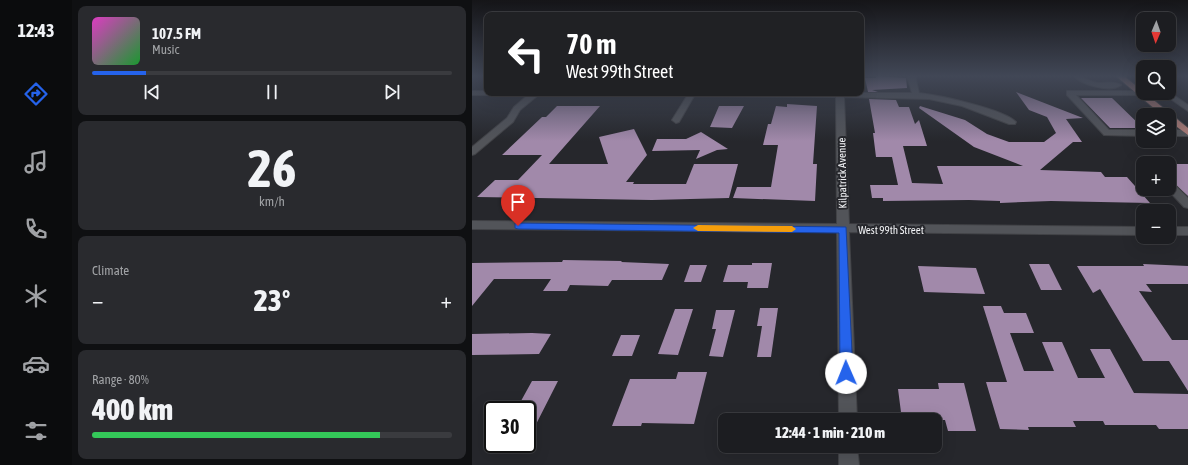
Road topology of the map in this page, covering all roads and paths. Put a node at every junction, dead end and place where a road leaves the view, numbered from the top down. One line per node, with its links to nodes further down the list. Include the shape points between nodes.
1 (530, 98): 16 (street, via 517,109 510,120)
2 (690, 98): 10 (street)
3 (840, 98): 20 (street, Kilpatrick Avenue)
4 (938, 98): 11 (street, via 973,106)
5 (1074, 98): 13 (street, via 1107,133)
6 (1149, 100): 8 (main road)
7 (1176, 100): 9 (street)
8 (1158, 108)
9 (1188, 109)
10 (676, 120)
11 (1012, 122)
12 (1176, 123): 15 (main road)
13 (1136, 133)
14 (1176, 133): 15 (street)
15 (1188, 133)
16 (472, 152)
17 (1176, 192): 18 (street)
18 (1188, 204)
19 (472, 225): 20 (street, West 99th Street)
20 (843, 230): 21 (street, West 99th Street); 24 (street, Kilpatrick Avenue)
21 (1136, 231)
22 (1176, 231): 23 (street)
23 (1188, 231)
24 (848, 413)
25 (848, 453): 26 (street)
26 (849, 465)

